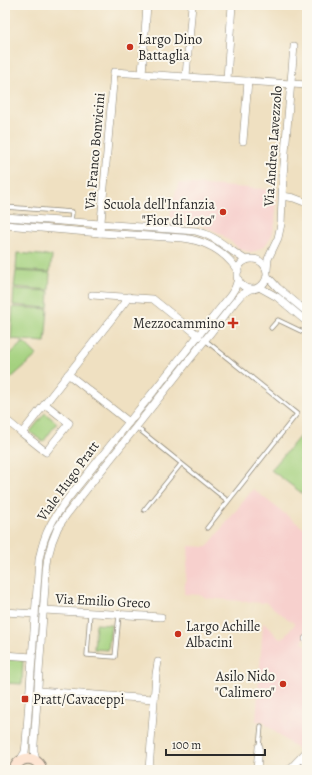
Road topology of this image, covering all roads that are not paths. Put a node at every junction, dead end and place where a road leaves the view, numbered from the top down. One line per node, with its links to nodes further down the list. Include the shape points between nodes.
1 (147, 5): 5 (street)
2 (192, 5): 6 (street)
3 (232, 5): 7 (street)
4 (294, 46): 9 (street, Via Andrea Lavezzolo)
5 (145, 74): 6 (street); 17 (street, Via Franco Bonvicini, via 114,72)
6 (186, 76): 7 (street)
7 (227, 79): 8 (street)
8 (248, 81): 9 (street); 11 (street)
9 (290, 84): 10 (street); 12 (street, Via Andrea Lavezzolo)
10 (307, 85)
11 (243, 141)
12 (283, 196): 13 (street); 20 (street, Via Andrea Lavezzolo, via 281,228)
13 (307, 203)
14 (5, 207): 16 (lane, via 72,212)
15 (5, 217): 16 (street)
16 (71, 222): 17 (street)
17 (101, 224): 19 (street, Via Franco Bonvicini); 21 (street, via 198,232)
18 (5, 225): 19 (street)
19 (100, 232): 23 (street, via 199,240 231,261)
20 (274, 246): 21 (street, via 262,255); 22 (street, Via Andrea Lavezzolo, via 268,259)
21 (248, 259): 22 (street, via 260,261); 23 (street, via 241,264)
22 (267, 273): 24 (street); 28 (street, via 278,288)
23 (238, 275): 25 (street, via 243,286); 32 (street, Viale Hugo Pratt, via 234,292)
24 (259, 287): 25 (street); 29 (street, via 277,297)
25 (250, 289): 32 (street, Viale Hugo Pratt, via 238,298)
26 (92, 295): 27 (street)
27 (130, 297): 32 (street, via 153,299); 33 (street)
28 (307, 312)
29 (307, 322)
30 (271, 328): 31 (lane, via 278,320 305,333)
31 (307, 331)
32 (202, 338): 36 (street, Viale Hugo Pratt); 37 (street, Viale Hugo Pratt); 40 (lane, via 297,414)
33 (68, 374): 34 (street); 36 (street)
34 (45, 404): 38 (street); 38 (street, via 69,423 46,452)
35 (5, 420): 38 (street)
36 (129, 422): 46 (street, Viale Hugo Pratt, via 50,524 40,553)
37 (136, 427): 39 (lane); 43 (street, Viale Hugo Pratt, via 58,527 48,557)
38 (22, 433)
39 (181, 464): 40 (lane); 41 (lane)
40 (228, 501): 42 (lane)
41 (144, 510)
42 (207, 528)
43 (44, 610): 45 (street, Via Emilio Greco); 52 (street, Viale Hugo Pratt)
44 (5, 612): 46 (street)
45 (90, 613): 47 (street, Via Emilio Greco); 47 (lane, via 87,655 116,658)
46 (35, 614): 50 (street, Viale Hugo Pratt)
47 (119, 615): 48 (street, Via Emilio Greco)
48 (161, 617)
49 (5, 655): 50 (street)
50 (32, 657): 59 (street, Viale Hugo Pratt, via 25,752)
51 (158, 662): 53 (street)
52 (38, 691): 53 (street); 61 (street, Viale Hugo Pratt, via 34,748)
53 (154, 700): 62 (street)
54 (261, 726): 55 (lane)
55 (259, 747): 63 (street)
56 (307, 751): 57 (street)
57 (297, 761): 58 (lane); 64 (street)
58 (307, 765)
59 (16, 766): 60 (street); 61 (street, via 23,760 31,759)
60 (5, 767)
61 (42, 767)
62 (149, 770)
63 (257, 770)
64 (289, 770)

